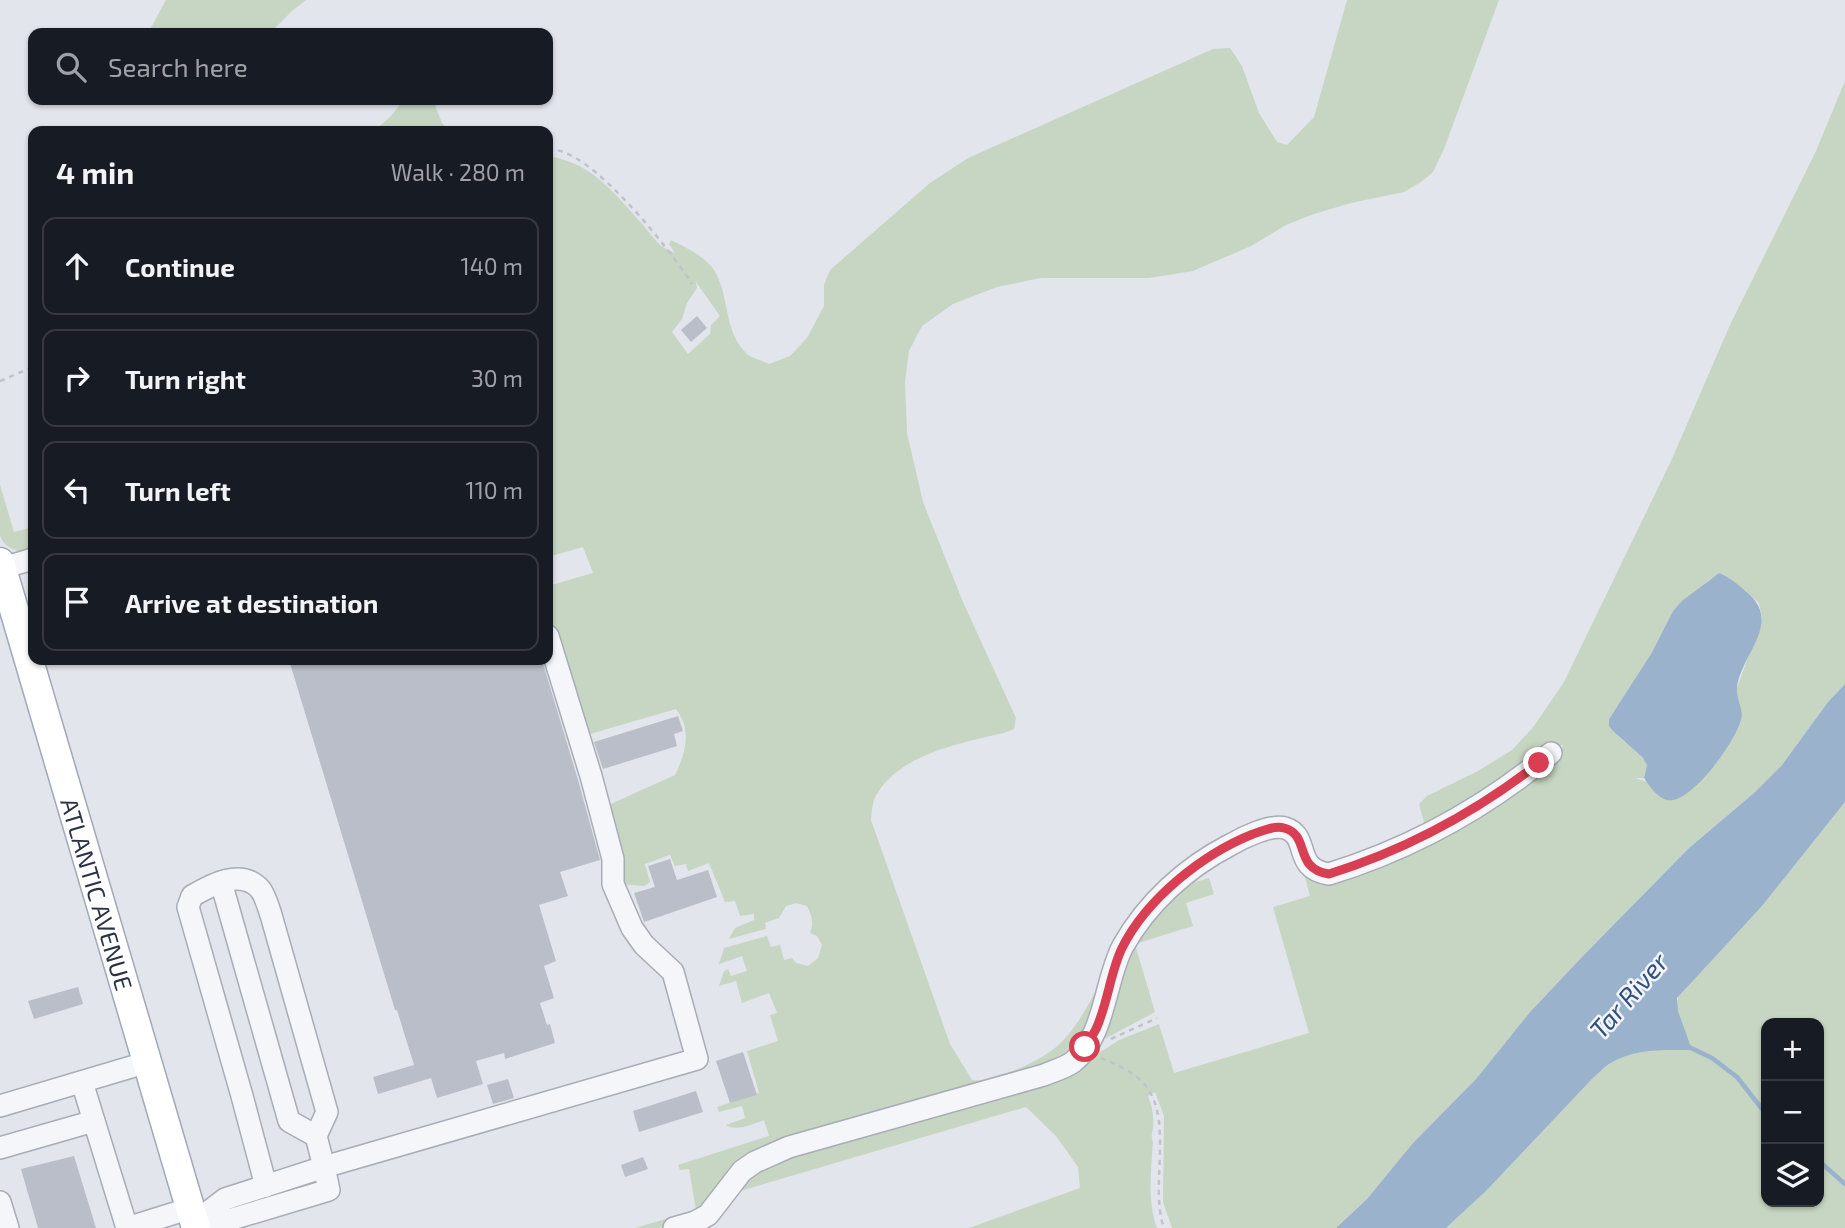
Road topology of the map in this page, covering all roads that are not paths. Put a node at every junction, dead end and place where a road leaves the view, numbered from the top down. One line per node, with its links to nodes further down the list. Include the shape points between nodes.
1 (28, 560): 2 (street)
2 (1, 565): 4 (main road, ATLANTIC AVENUE)
3 (553, 652): 14 (street, via 613,859 613,884 632,928 673,972 697,1059)
4 (28, 656)
5 (31, 665): 8 (main road, ATLANTIC AVENUE)
6 (1551, 753): 19 (street, via 1504,790 1453,821 1395,850 1329,874 1313,870 1295,834 1284,828 1269,828 1213,853 1140,919 1122,949 1085,1052 1073,1062 1044,1076 770,1154 742,1171 708,1215)
7 (221, 882): 12 (street, via 289,1121); 12 (street, via 237,878 262,890 327,1112); 15 (street, via 192,896 188,907)
8 (148, 1062): 9 (street); 17 (main road, ATLANTIC AVENUE)
9 (82, 1082): 10 (street); 11 (street)
10 (0, 1106)
11 (93, 1121): 13 (street); 17 (street, via 127,1228)
12 (316, 1136): 14 (street)
13 (0, 1148)
14 (324, 1167): 15 (street); 17 (street, via 329,1190)
15 (266, 1186): 17 (street)
16 (0, 1202): 18 (street)
17 (194, 1215)
18 (8, 1228)
19 (674, 1228)

